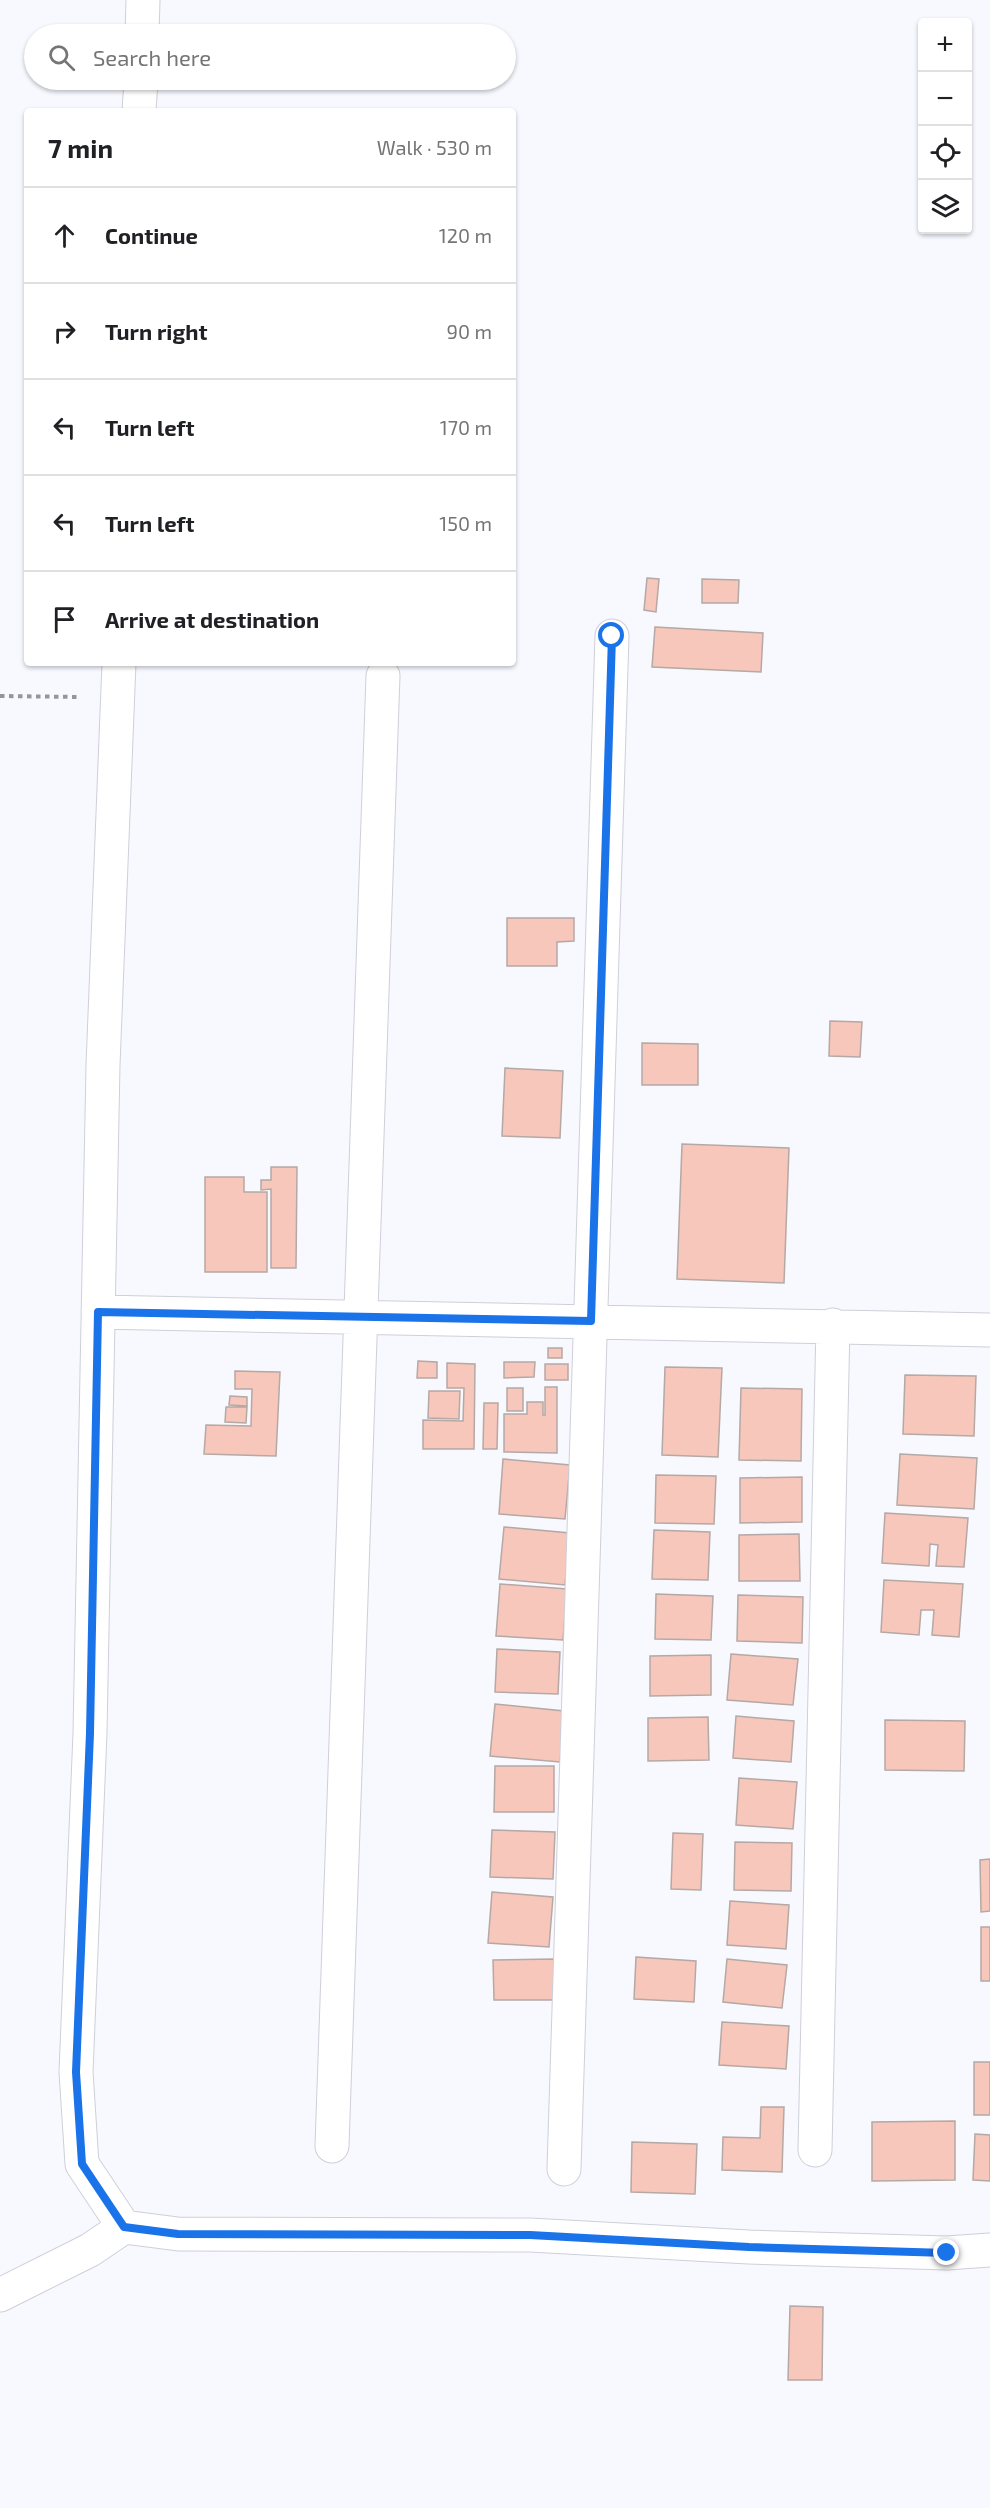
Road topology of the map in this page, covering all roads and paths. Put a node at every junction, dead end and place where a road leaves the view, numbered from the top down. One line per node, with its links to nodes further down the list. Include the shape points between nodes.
1 (143, 0): 2 (street)
2 (142, 24)
3 (141, 90): 4 (street)
4 (140, 108)
5 (612, 636): 12 (street)
6 (119, 666): 9 (street)
7 (383, 676): 11 (street)
8 (0, 696): 9 (path)
9 (118, 698): 10 (street, via 103,1065)
10 (98, 1312): 11 (street); 18 (street, via 90,1733 76,2072 82,2164)
11 (361, 1317): 12 (street); 15 (street)
12 (591, 1321): 13 (street); 17 (street)
13 (833, 1325): 14 (street); 16 (street)
14 (990, 1330)
15 (332, 2146)
16 (815, 2150)
17 (564, 2169)
18 (124, 2227): 19 (street, via 178,2234 530,2235 749,2247 947,2253); 20 (street, via 90,2250)
19 (990, 2250)
20 (0, 2295)

